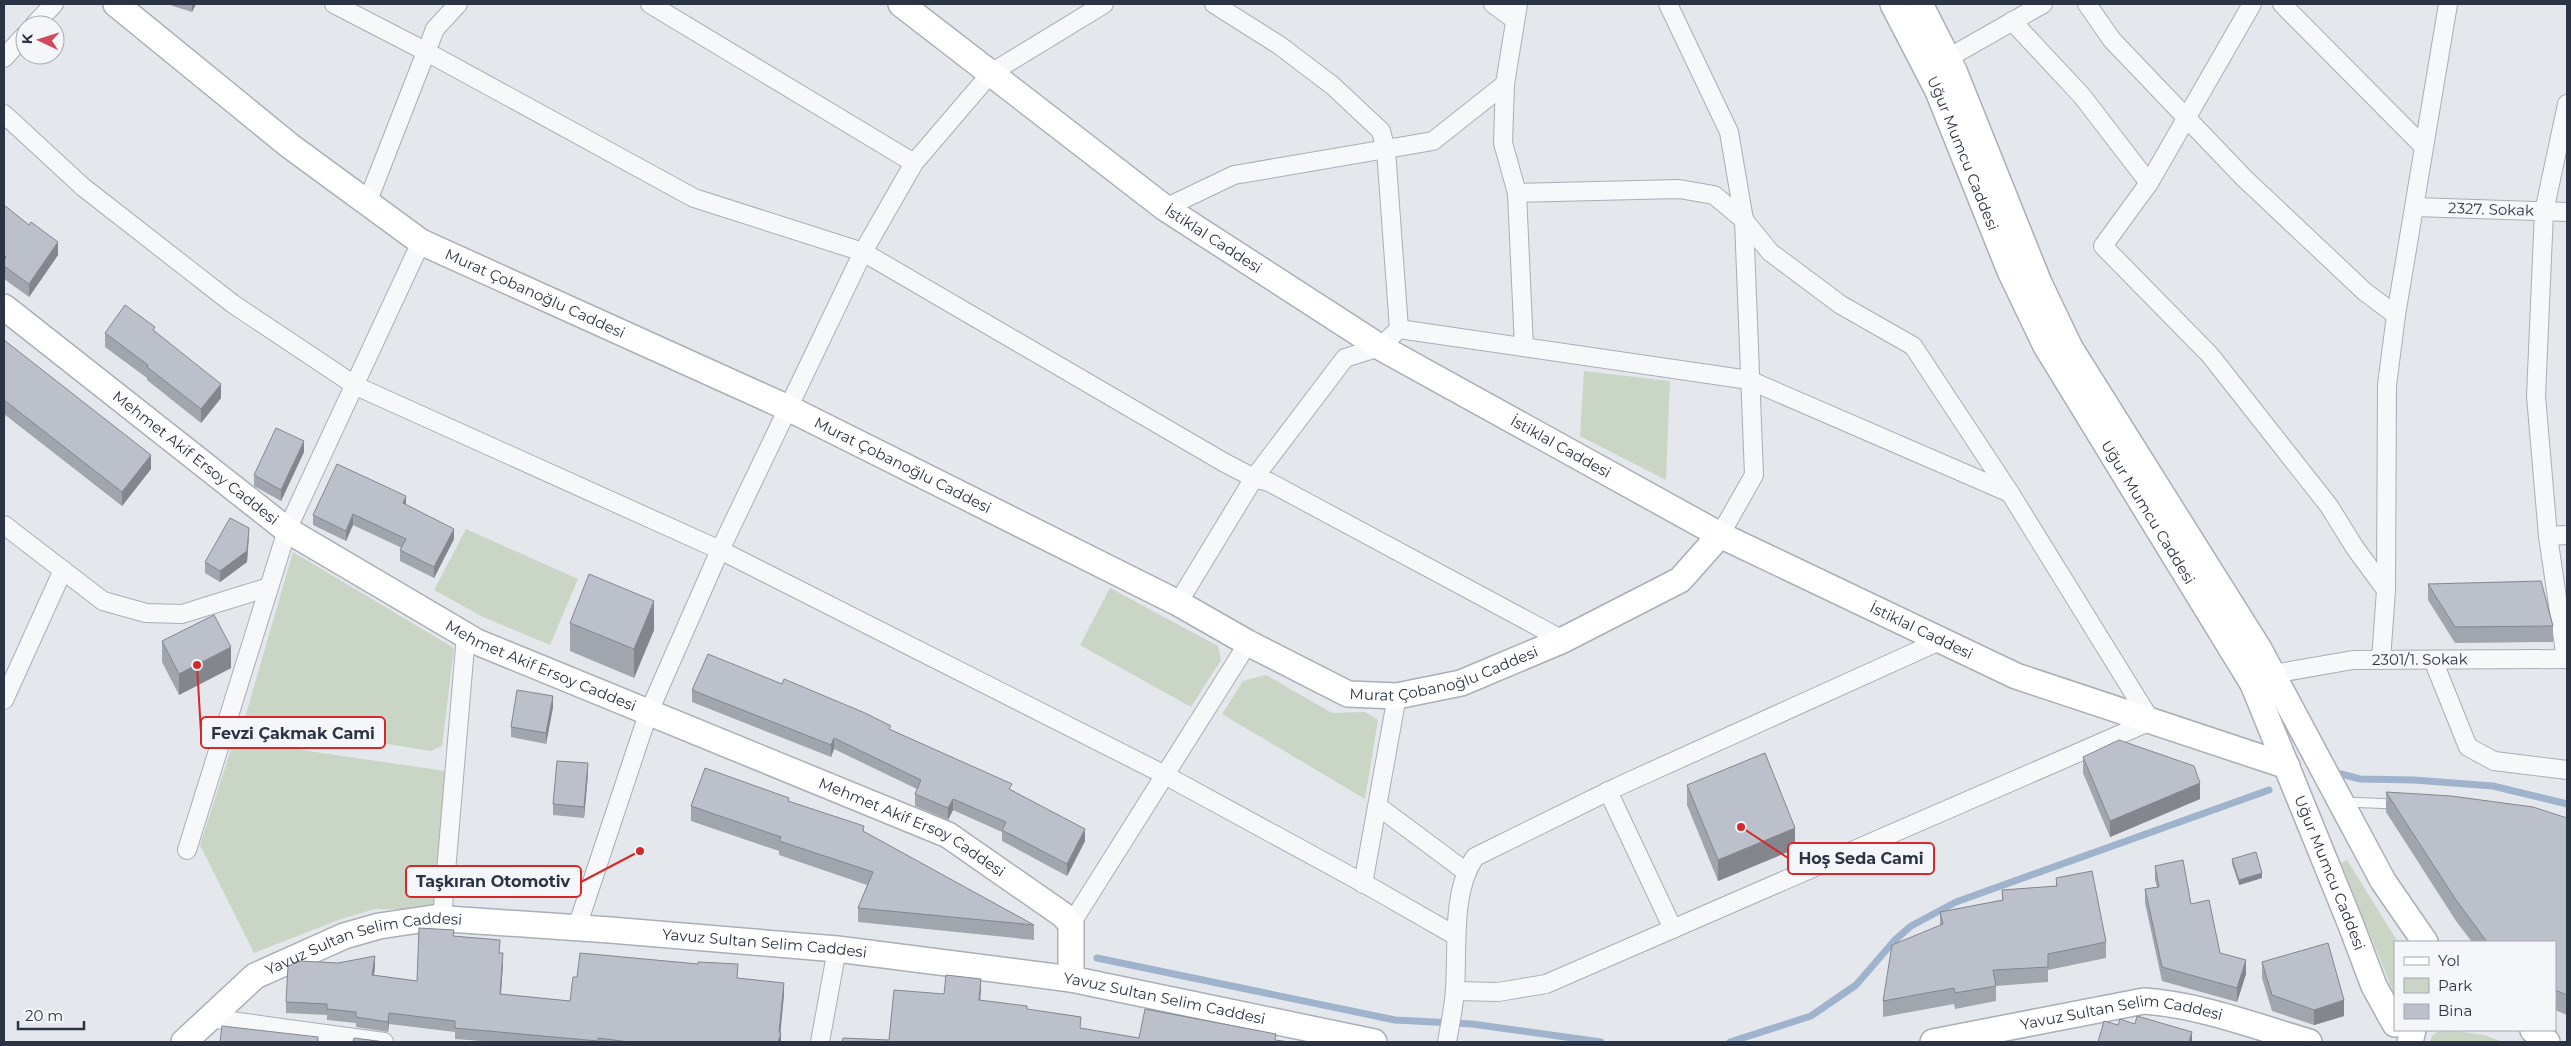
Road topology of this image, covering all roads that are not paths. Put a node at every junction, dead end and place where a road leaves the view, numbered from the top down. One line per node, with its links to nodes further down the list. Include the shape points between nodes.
1 (54, 4): 19 (street)
2 (116, 4): 35 (street, Murat Çobanoğlu Caddesi, via 290,146)
3 (334, 4): 22 (street)
4 (458, 4): 22 (street, via 435,29)
5 (650, 4): 32 (street)
6 (901, 4): 25 (street, İstiklal Caddesi)
7 (1104, 4): 25 (street)
8 (1214, 4): 31 (street, via 1279,45 1333,86 1381,131)
9 (1493, 4): 18 (street)
10 (1668, 4): 40 (street, via 1729,132)
11 (1893, 4): 75 (street, Uğur Mumcu Caddesi, via 1938,91 2037,330 2253,684)
12 (1920, 4): 24 (street, Uğur Mumcu Caddesi)
13 (2043, 4): 20 (street)
14 (2087, 4): 29 (street, via 2112,40)
15 (2252, 4): 29 (street)
16 (2282, 4): 30 (street)
17 (2448, 4): 30 (street)
18 (1516, 12): 26 (street)
19 (44, 15)
20 (2012, 21): 24 (street); 33 (street, via 2082,96)
21 (15, 46): 23 (street)
22 (425, 51): 35 (street); 42 (street, via 694,198)
23 (4, 58)
24 (1948, 58): 70 (street, Uğur Mumcu Caddesi, via 2039,283 2070,348 2238,614)
25 (991, 73): 32 (street); 37 (street, İstiklal Caddesi)
26 (1505, 84): 31 (street, via 1433,140); 34 (street, via 1502,143)
27 (2567, 104): 38 (street)
28 (4, 114): 49 (street, via 83,186 233,304)
29 (2187, 120): 33 (street); 44 (street, via 2365,292)
30 (2424, 147): 36 (street)
31 (1386, 150): 37 (street, via 1234,176); 45 (street)
32 (914, 163): 42 (street)
33 (2149, 183): 61 (street, via 2103,246 2210,355 2329,506 2354,548)
34 (1517, 193): 40 (street, via 1678,189 1714,195); 47 (street)
35 (367, 203): 41 (street, Murat Çobanoğlu Caddesi)
36 (2415, 207): 38 (street, 2327. Sokak); 44 (street)
37 (1165, 208): 46 (street, İstiklal Caddesi)
38 (2544, 212): 39 (street, 2327. Sokak); 57 (street, via 2536,396)
39 (2567, 212)
40 (1744, 220): 48 (street); 52 (street, via 1770,252 1841,305 1913,346)
41 (421, 242): 49 (street); 50 (street, Murat Çobanoğlu Caddesi)
42 (862, 252): 50 (street); 51 (street)
43 (4, 307): 54 (street, Mehmet Akif Ersoy Caddesi)
44 (2396, 315): 61 (street, via 2387,385)
45 (1399, 329): 46 (street); 47 (street)
46 (1380, 346): 51 (street, via 1345,358); 55 (street, İstiklal Caddesi)
47 (1524, 347): 48 (street)
48 (1749, 380): 52 (street); 55 (street, via 1754,476)
49 (356, 386): 54 (street); 58 (street)
50 (788, 408): 58 (street); 62 (street, Murat Çobanoğlu Caddesi)
51 (1254, 478): 62 (street); 64 (street, via 1269,482)
52 (2010, 493): 74 (street)
53 (4, 524): 59 (street)
54 (287, 530): 60 (street); 63 (street, Mehmet Akif Ersoy Caddesi)
55 (1720, 534): 64 (street, Murat Çobanoğlu Caddesi, via 1680,580); 65 (street, İstiklal Caddesi)
56 (2567, 535): 57 (street)
57 (2548, 536): 67 (street)
58 (720, 550): 73 (street); 77 (street)
59 (63, 570): 60 (street, via 103,601 146,613 182,614); 71 (street)
60 (269, 587): 82 (street)
61 (2386, 590): 68 (street)
62 (1178, 603): 66 (street, Murat Çobanoğlu Caddesi)
63 (466, 635): 73 (street, Mehmet Akif Ersoy Caddesi); 85 (street)
64 (1563, 640): 72 (street, Murat Çobanoğlu Caddesi, via 1461,683)
65 (1942, 640): 74 (street, İstiklal Caddesi, via 2016,676); 78 (street)
66 (1248, 643): 72 (street, Murat Çobanoğlu Caddesi, via 1348,694); 77 (street)
67 (2566, 658): 69 (street, 2301/1. Sokak)
68 (2381, 660): 69 (street, 2301/1. Sokak); 70 (street, 2301/1. Sokak, via 2353,660)
69 (2433, 660): 76 (street, via 2468,747 2494,761)
70 (2272, 674): 79 (street, Uğur Mumcu Caddesi)
71 (5, 693)
72 (1397, 696): 81 (street)
73 (648, 714): 86 (street, Mehmet Akif Ersoy Caddesi, via 948,835 1063,915); 87 (street)
74 (2151, 720): 75 (street, İstiklal Caddesi); 88 (street)
75 (2287, 766): 95 (street, Uğur Mumcu Caddesi, via 2374,986)
76 (2567, 770)
77 (1163, 774): 84 (street); 86 (street)
78 (1608, 792): 83 (street, via 1475,856); 88 (street)
79 (2341, 802): 80 (lane); 90 (street, Uğur Mumcu Caddesi, via 2383,881)
80 (2408, 805)
81 (1379, 807): 83 (street); 84 (street)
82 (186, 850)
83 (1465, 871): 89 (street)
84 (1364, 884): 89 (street)
85 (442, 919): 87 (street, Yavuz Sultan Selim Caddesi); 94 (street, Yavuz Sultan Selim Caddesi, via 379,926 308,951 255,976)
86 (1070, 924): 92 (street)
87 (577, 927): 91 (street, Yavuz Sultan Selim Caddesi)
88 (1673, 929): 93 (street, via 1546,984)
89 (1456, 936): 93 (street)
90 (2424, 941)
91 (837, 949): 92 (street, Yavuz Sultan Selim Caddesi); 100 (street)
92 (1071, 979): 101 (street, Yavuz Sultan Selim Caddesi)
93 (1454, 999): 97 (street)
94 (209, 1018): 98 (street, Yavuz Sultan Selim Caddesi); 99 (street)
95 (2394, 1022)
96 (1971, 1034): 102 (street, Yavuz Sultan Selim Caddesi); 103 (street); 104 (street, Yavuz Sultan Selim Caddesi, via 2144,1001 2203,1009)
97 (1448, 1040)
98 (184, 1042)
99 (384, 1042)
100 (820, 1042)
101 (1374, 1042)
102 (1933, 1042)
103 (1999, 1042)
104 (2309, 1042)

